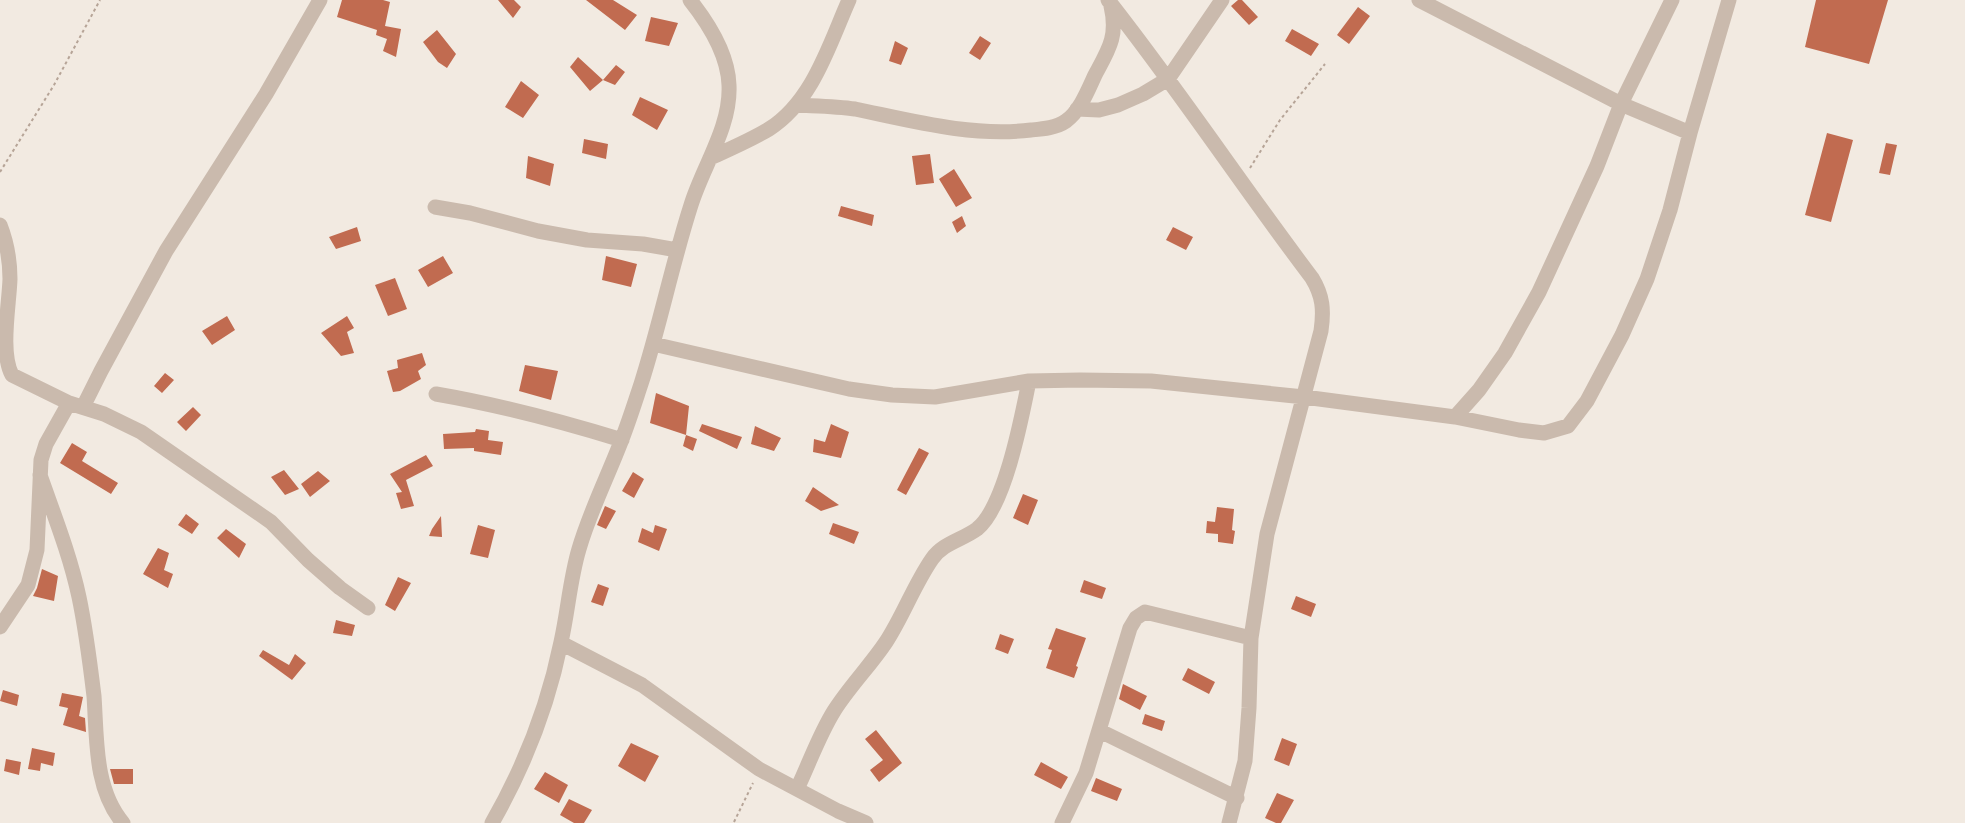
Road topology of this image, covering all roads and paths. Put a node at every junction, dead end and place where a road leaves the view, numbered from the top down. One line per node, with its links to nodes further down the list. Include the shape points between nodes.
1 (100, 0): 17 (path)
2 (320, 0): 26 (street, via 266,94 171,243 100,371)
3 (690, 0): 16 (street, via 719,45 729,84 726,114)
4 (849, 0): 13 (street, via 813,81)
5 (1222, 0): 11 (street)
6 (1419, 0): 12 (street)
7 (1672, 0): 12 (street)
8 (1729, 0): 15 (street)
9 (1109, 2): 11 (street); 14 (street, via 1115,24 1112,40)
10 (1325, 64): 18 (path, via 1280,120)
11 (1168, 79): 14 (street, via 1118,105 1100,110); 18 (street)
12 (1621, 104): 15 (street); 27 (street, via 1539,292 1505,353)
13 (796, 105): 14 (street, via 853,109 958,129 1013,132 1066,121); 16 (street, via 770,128)
14 (1077, 109)
15 (1690, 133): 27 (street, via 1647,279 1587,401 1568,426 1544,433)
16 (711, 158): 21 (street)
17 (0, 172)
18 (1241, 183): 25 (street, via 1321,294 1324,314)
19 (435, 207): 21 (street, via 586,240)
20 (0, 225): 26 (street, via 9,251 6,367 12,375)
21 (677, 250): 22 (street)
22 (653, 344): 23 (street, via 849,389 892,395 935,397); 28 (street)
23 (1029, 381): 25 (street, via 1151,381); 36 (street, via 1003,484 988,516 977,529 936,553 886,642 832,713)
24 (436, 394): 28 (street, via 538,415)
25 (1304, 397): 27 (street); 32 (street, via 1266,534)
26 (76, 405): 29 (street, via 46,444); 30 (street, via 141,432 204,474 272,522 308,560)
27 (1455, 417)
28 (622, 440): 33 (street, via 579,549)
29 (40, 475): 31 (street, via 37,550 28,585); 40 (street, via 78,594 87,640 102,779 110,804)
30 (368, 608)
31 (0, 627)
32 (1251, 638): 34 (street, via 1145,612 1130,628); 37 (street, via 1245,761)
33 (561, 644): 35 (street, via 642,686); 41 (street, via 542,713)
34 (1100, 731): 37 (street); 43 (street, via 1086,773)
35 (759, 769): 36 (street); 39 (path)
36 (798, 789): 38 (street)
37 (1237, 798): 44 (street)
38 (833, 817): 42 (street)
39 (734, 822)
40 (123, 823)
41 (492, 823)
42 (866, 823)
43 (1062, 823)
44 (1229, 823)

